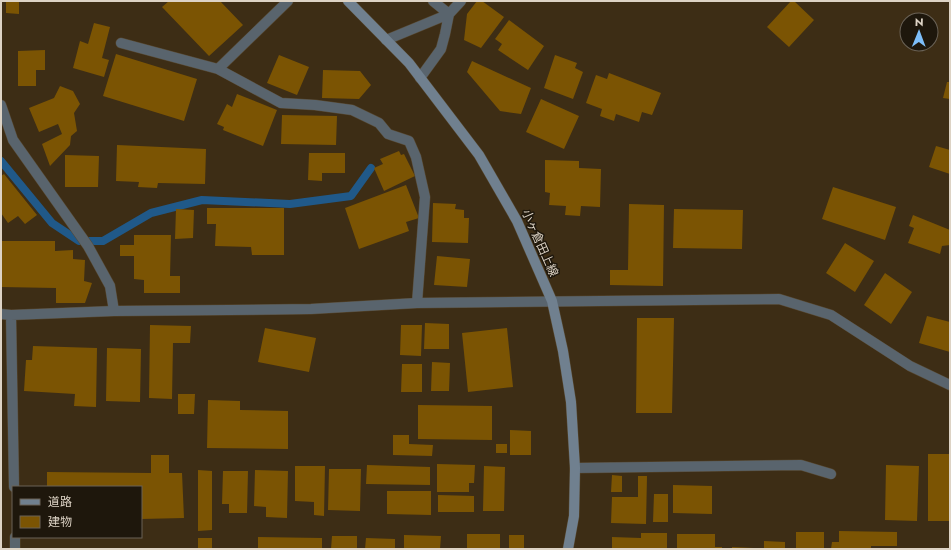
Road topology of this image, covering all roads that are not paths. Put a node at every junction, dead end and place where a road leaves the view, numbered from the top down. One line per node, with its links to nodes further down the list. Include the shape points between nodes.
1 (288, 1): 8 (street)
2 (348, 1): 6 (main road, 小ヶ倉田上線)
3 (433, 1): 5 (street)
4 (461, 1): 5 (street)
5 (449, 14): 6 (street); 9 (street, via 441,49)
6 (386, 40): 9 (main road, 小ヶ倉田上線)
7 (121, 43): 8 (street)
8 (218, 69): 12 (street, via 280,103 352,110 379,123 388,134 409,142 416,157 424,197)
9 (420, 78): 11 (main road, 小ヶ倉田上線, via 479,155 517,221)
10 (1, 105): 13 (street, via 13,140 88,246 110,286)
11 (552, 301): 12 (street); 15 (street, via 779,299 831,315 910,366); 16 (main road, 小ヶ倉田上線, via 571,402)
12 (417, 303): 13 (street, via 303,309)
13 (114, 311): 14 (street)
14 (6, 314): 18 (street)
15 (950, 385)
16 (575, 468): 17 (street, via 801,465); 21 (main road, 小ヶ倉田上線, via 574,516)
17 (831, 474)
18 (14, 486)
19 (15, 538): 20 (street)
20 (15, 549)
21 (568, 549)

